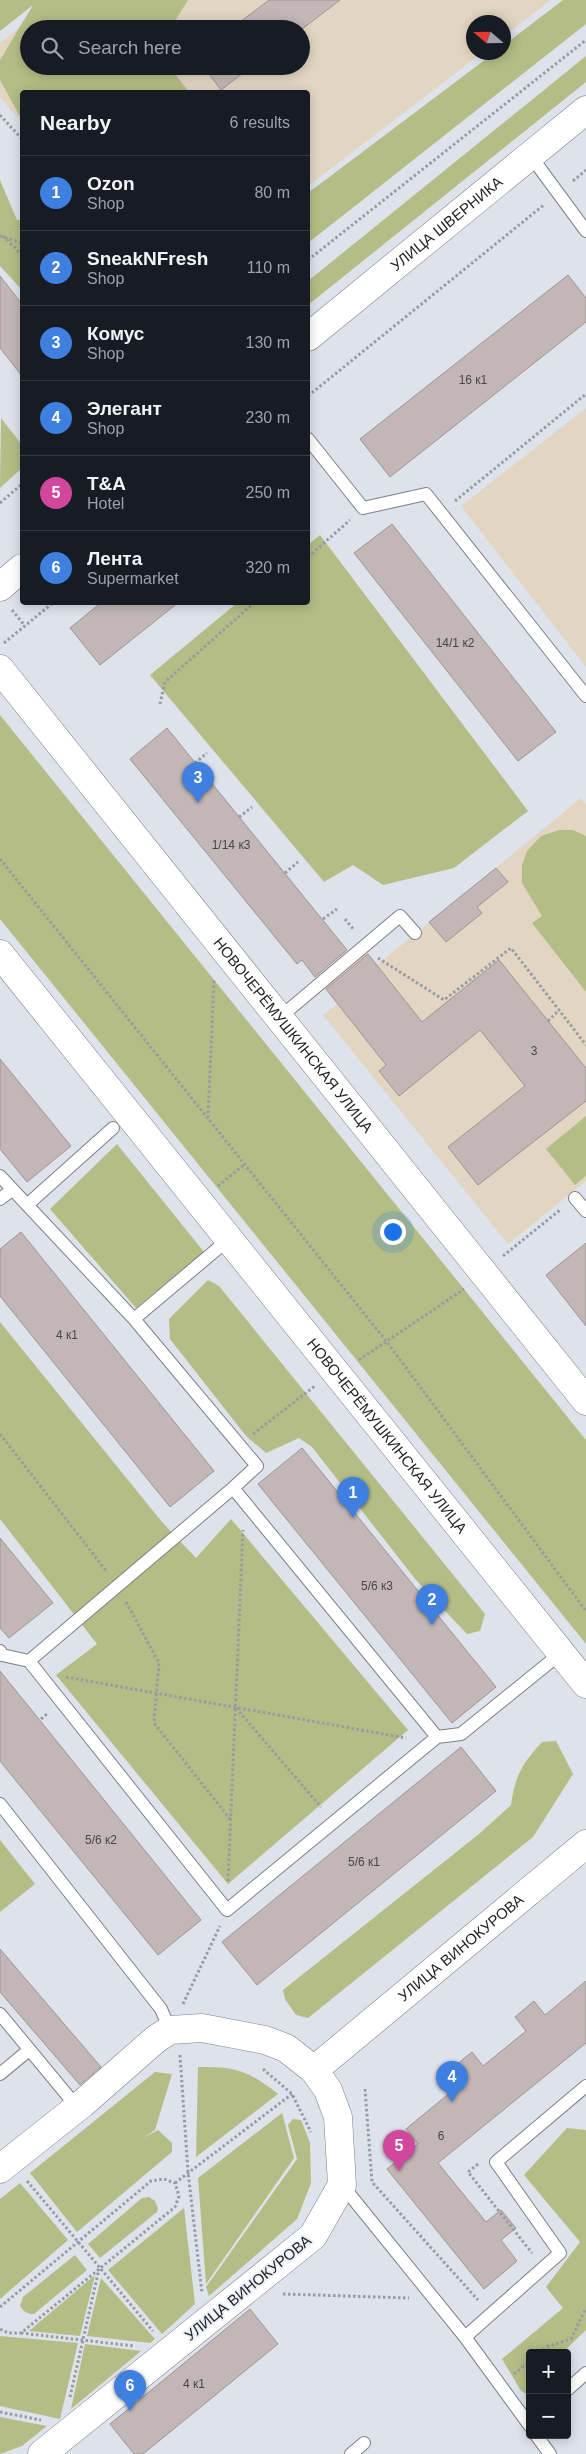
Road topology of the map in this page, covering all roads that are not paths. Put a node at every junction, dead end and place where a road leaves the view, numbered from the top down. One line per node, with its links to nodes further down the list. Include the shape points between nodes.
1 (586, 110): 2 (street, УЛИЦА ШВЕРНИКА)
2 (530, 155): 3 (lane); 4 (street, УЛИЦА ШВЕРНИКА)
3 (586, 231)
4 (310, 335)
5 (310, 442): 9 (lane, via 363,508 426,494)
6 (20, 570): 7 (street)
7 (0, 587)
8 (0, 669): 12 (street, НОВОЧЕРЁМУШКИНСКАЯ УЛИЦА)
9 (586, 696)
10 (415, 933): 12 (lane, via 400,916)
11 (0, 954): 20 (street, НОВОЧЕРЁМУШКИНСКАЯ УЛИЦА)
12 (279, 1018): 22 (street, НОВОЧЕРЁМУШКИНСКАЯ УЛИЦА)
13 (113, 1128): 18 (lane)
14 (0, 1176): 15 (lane)
15 (12, 1190): 17 (lane); 18 (lane)
16 (575, 1198): 19 (lane)
17 (0, 1199)
18 (27, 1206): 21 (lane)
19 (586, 1211)
20 (229, 1239): 21 (lane); 24 (street, НОВОЧЕРЁМУШКИНСКАЯ УЛИЦА)
21 (134, 1319): 23 (lane, via 257,1466)
22 (586, 1400)
23 (233, 1488): 26 (lane); 28 (lane)
24 (561, 1653): 27 (street, НОВОЧЕРЁМУШКИНСКАЯ УЛИЦА); 28 (lane, via 461,1734)
25 (1, 1654): 26 (lane)
26 (29, 1660): 28 (lane, via 227,1910)
27 (586, 1684)
28 (434, 1740)
29 (0, 1804): 32 (lane, via 161,2009)
30 (586, 1844): 34 (street, УЛИЦА ВИНОКУРОВА)
31 (0, 2014): 33 (lane)
32 (174, 2038): 34 (street, via 202,2028 265,2040 286,2048); 37 (street, via 156,2039)
33 (29, 2050): 35 (lane); 37 (lane)
34 (314, 2070): 39 (street, via 328,2090 338,2117)
35 (0, 2074)
36 (586, 2086): 40 (lane, via 496,2162 560,2252)
37 (77, 2107): 38 (street)
38 (8, 2163)
39 (342, 2185): 40 (lane); 46 (street, УЛИЦА ВИНОКУРОВА, via 314,2236)
40 (465, 2336): 43 (lane)
41 (586, 2372): 42 (lane)
42 (571, 2386)
43 (526, 2421)
44 (539, 2439): 48 (lane)
45 (364, 2443): 47 (lane)
46 (42, 2454)
47 (350, 2454)
48 (550, 2454)

